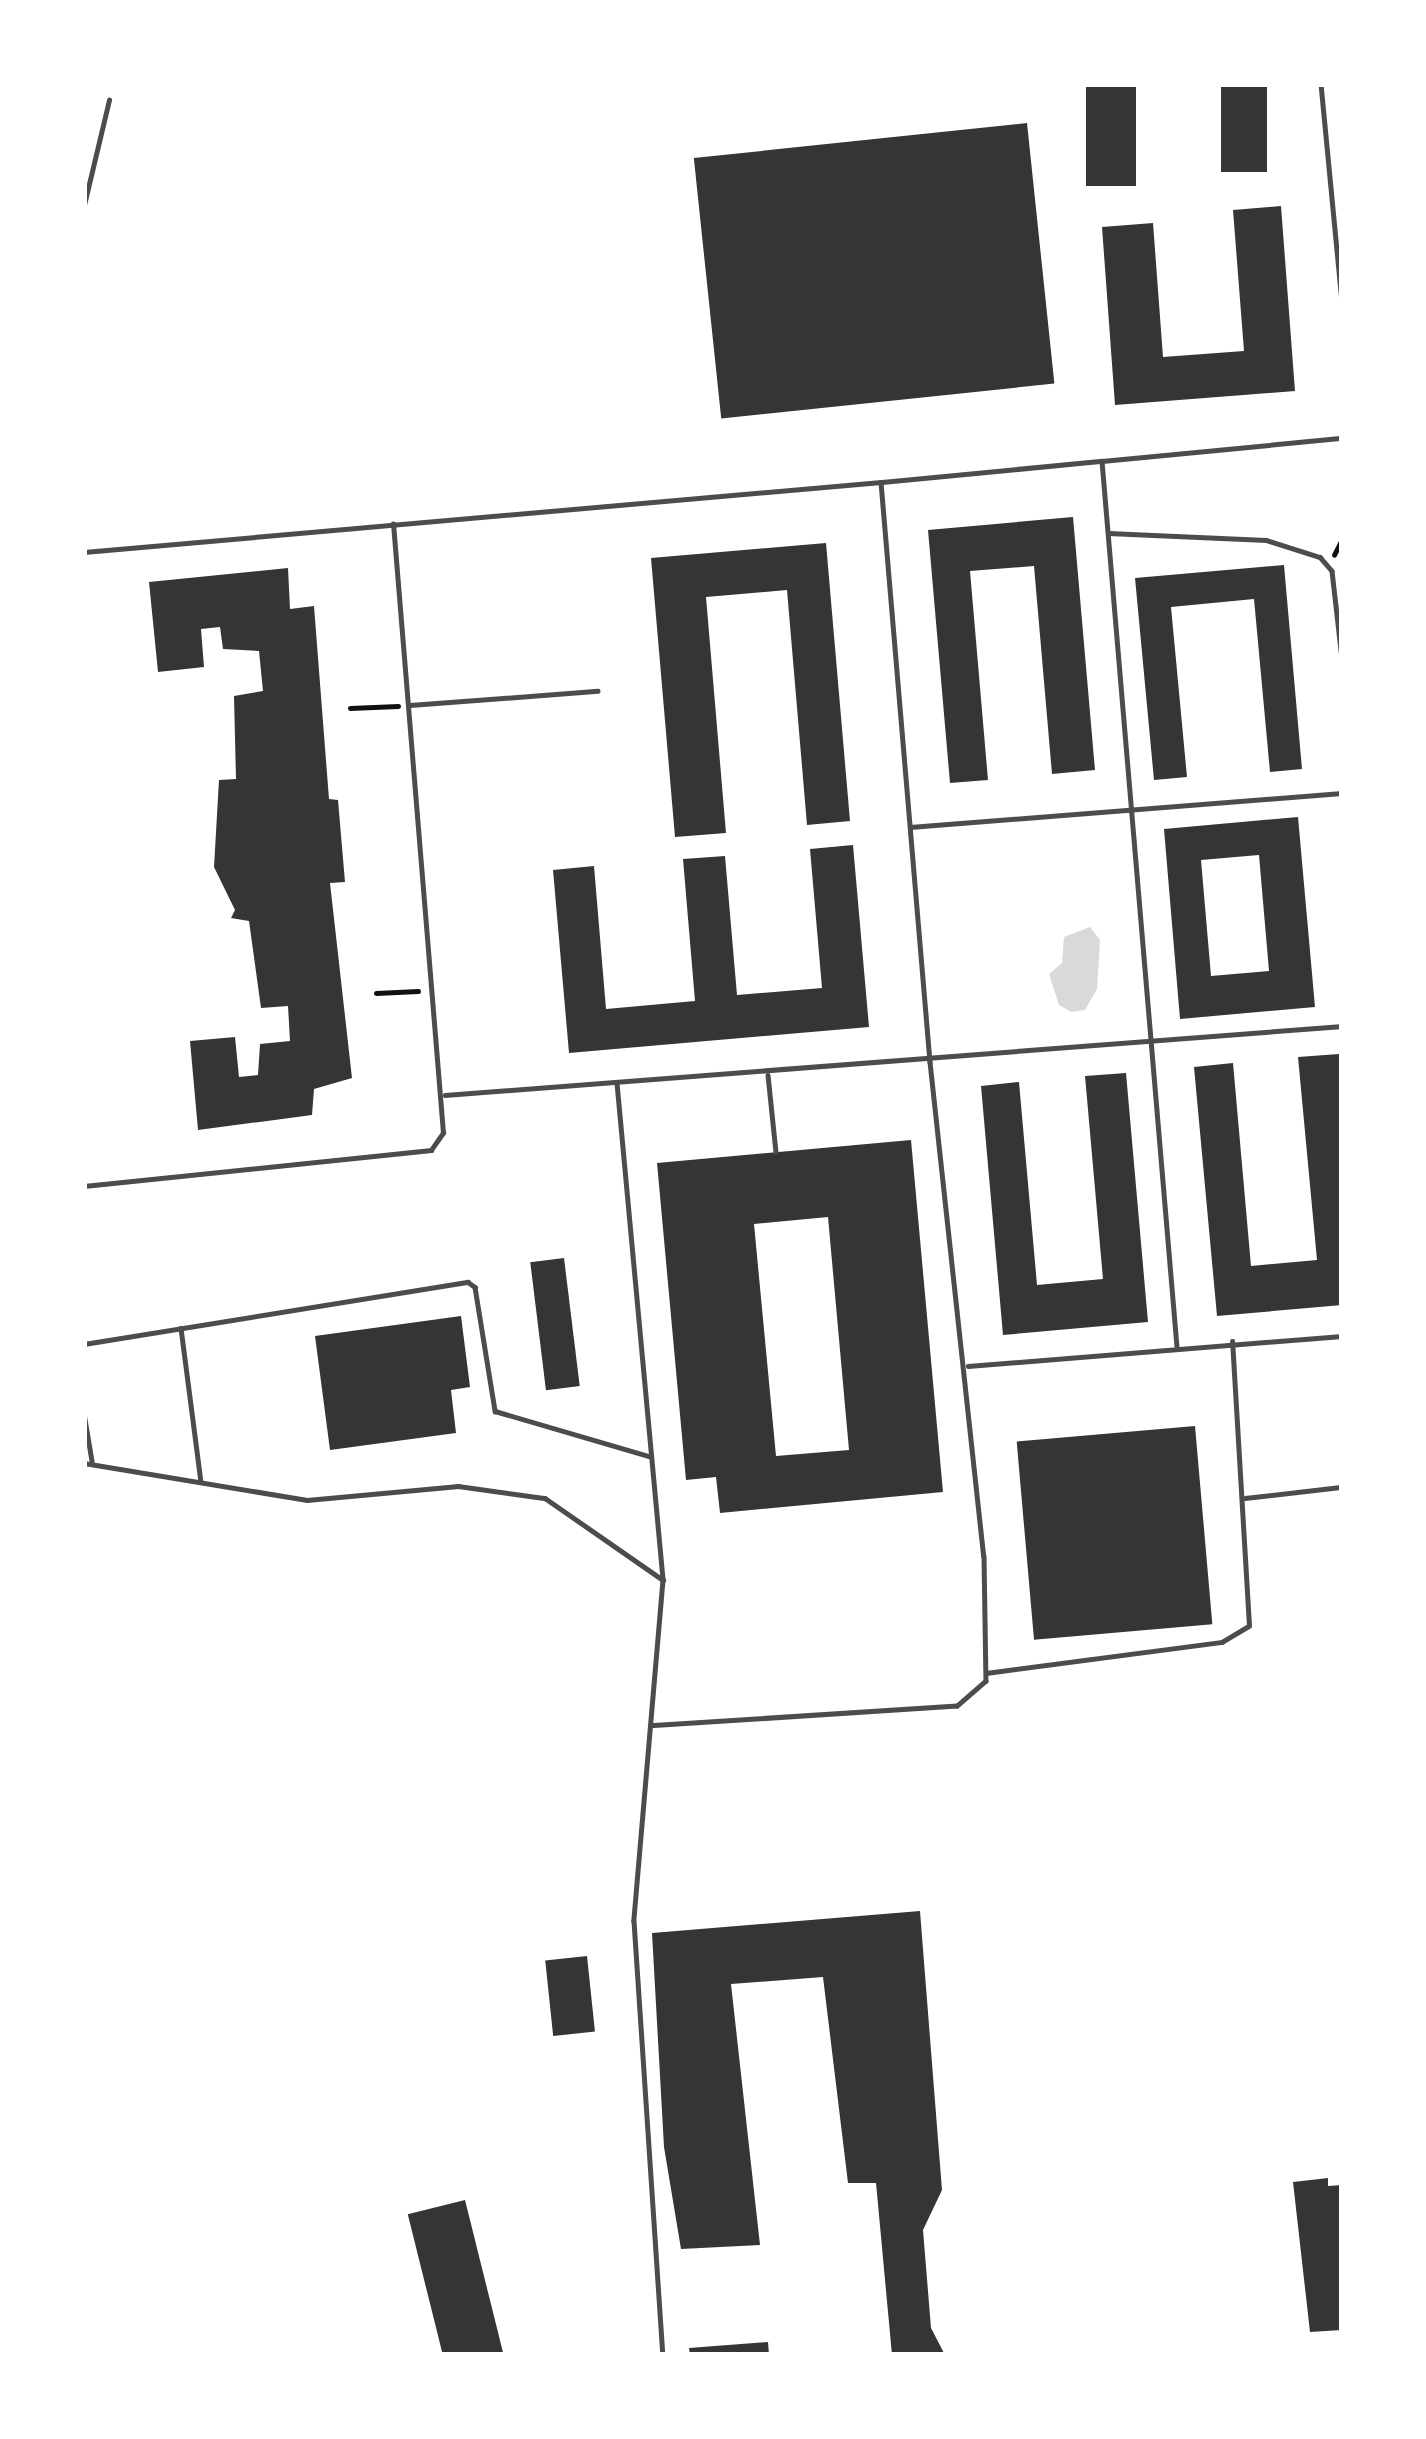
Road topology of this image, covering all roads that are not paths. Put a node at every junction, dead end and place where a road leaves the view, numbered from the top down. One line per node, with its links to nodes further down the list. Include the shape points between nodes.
1 (1321, 84): 4 (lane)
2 (109, 100): 5 (lane)
3 (1342, 191): 4 (lane)
4 (1331, 192): 6 (lane)
5 (84, 205)
6 (1342, 301)
7 (1342, 438): 8 (lane)
8 (1102, 461): 9 (lane); 11 (lane)
9 (881, 482): 10 (lane); 18 (lane)
10 (393, 524): 12 (lane); 15 (lane)
11 (1108, 533): 13 (lane, via 1266,540 1320,557 1332,571); 17 (lane)
12 (84, 552)
13 (1342, 659)
14 (597, 691): 15 (lane)
15 (410, 705): 24 (lane)
16 (1342, 793): 17 (lane)
17 (1131, 808): 18 (lane); 20 (lane)
18 (910, 827): 21 (lane)
19 (1342, 1026): 20 (lane)
20 (1151, 1042): 21 (lane); 31 (lane)
21 (930, 1062): 22 (lane); 32 (lane)
22 (769, 1075): 23 (lane); 25 (lane)
23 (617, 1082): 24 (lane); 34 (lane)
24 (445, 1095): 26 (lane, via 448,1120 431,1150)
25 (776, 1152)
26 (84, 1186)
27 (181, 1328): 30 (lane); 34 (lane, via 468,1282 495,1411); 36 (lane)
28 (1342, 1336): 29 (lane)
29 (1232, 1342): 31 (lane); 38 (lane)
30 (84, 1344)
31 (1177, 1346): 32 (lane)
32 (968, 1366): 40 (lane)
33 (84, 1413): 35 (lane)
34 (652, 1456): 39 (lane)
35 (88, 1462): 36 (lane)
36 (201, 1481): 39 (lane, via 307,1500 458,1486 545,1498)
37 (1342, 1487): 38 (lane)
38 (1245, 1498): 40 (lane, via 1252,1609 1244,1631 1222,1642)
39 (663, 1580): 41 (lane)
40 (986, 1673): 41 (lane, via 976,1697 957,1706)
41 (651, 1726): 42 (lane, via 634,1921)
42 (663, 2355)

